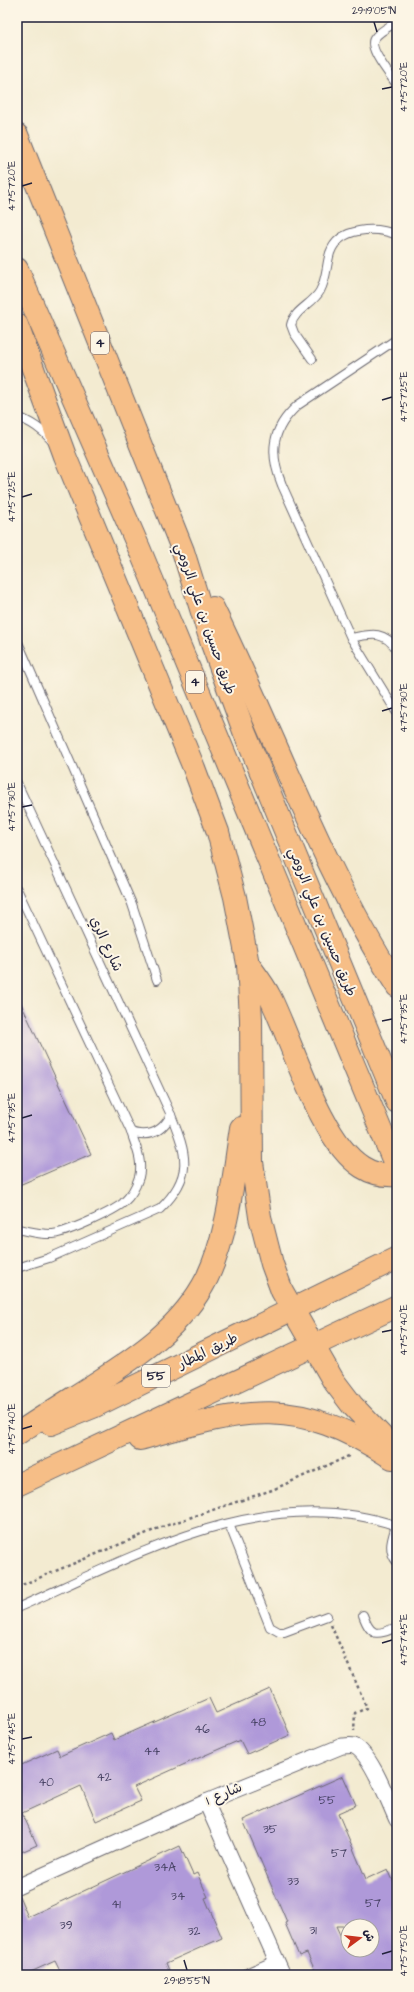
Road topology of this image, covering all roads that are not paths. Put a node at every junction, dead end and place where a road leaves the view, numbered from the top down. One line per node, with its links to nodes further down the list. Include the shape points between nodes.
1 (397, 22): 2 (lane, via 375,37 372,44 374,52)
2 (397, 85)
3 (17, 135): 11 (highway, طريق حسين بن علي الرومي / 4)
4 (397, 235): 8 (lane, via 382,230 367,230 351,233 335,244 330,253 327,273 320,292 296,315 292,325 294,333)
5 (17, 269): 25 (highway, طريق حسين بن علي الرومي / 4, via 139,548)
6 (18, 331): 10 (highway)
7 (397, 339): 12 (lane, via 298,405 283,421 275,442 274,464 282,485)
8 (312, 359)
9 (17, 417): 10 (lane, via 47,435)
10 (65, 456): 18 (highway, via 218,832)
11 (183, 550): 20 (highway, via 222,626 279,756 338,879); 22 (highway, طريق حسين بن علي الرومي / 4, via 211,641 244,730)
12 (351, 638): 14 (lane, via 381,636 391,642); 15 (lane)
13 (17, 640): 19 (lane, via 124,886 146,942)
14 (397, 650)
15 (397, 713)
16 (17, 783): 23 (lane, شارع الري)
17 (17, 889): 24 (lane)
18 (248, 964): 21 (highway); 26 (highway, via 270,996 320,1112 337,1141 362,1167 380,1174)
19 (157, 980)
20 (397, 986)
21 (251, 1072): 31 (highway, via 252,1162 260,1217 272,1264 282,1291); 33 (highway, via 224,1229 213,1262 195,1299 163,1336 128,1363)
22 (394, 1095)
23 (171, 1115): 24 (lane, via 159,1131 150,1135); 29 (lane, شارع الري, via 185,1159 183,1178 174,1195 160,1209 50,1258)
24 (131, 1132): 27 (lane, via 139,1156 139,1176 133,1191 123,1202 60,1233 44,1234)
25 (397, 1169)
26 (397, 1175)
27 (17, 1229)
28 (397, 1258): 31 (highway, طريق المطار / 55)
29 (17, 1268)
30 (397, 1306): 32 (highway)
31 (293, 1310): 32 (highway); 34 (highway, طريق المطار / 55, via 93,1407)
32 (313, 1346): 35 (highway, via 333,1380 352,1405); 36 (highway)
33 (17, 1434)
34 (17, 1438)
35 (397, 1452)
36 (75, 1458): 37 (highway, via 207,1420 274,1412 304,1417 352,1434); 38 (highway)
37 (397, 1461)
38 (17, 1485)
39 (229, 1524): 40 (lane, via 276,1515 319,1511 358,1516); 42 (lane, via 164,1544); 44 (lane, via 270,1627 284,1632)
40 (397, 1526): 41 (lane, via 390,1547)
41 (397, 1562)
42 (17, 1608)
43 (363, 1615): 45 (lane, via 369,1630 376,1634)
44 (327, 1616)
45 (397, 1627)
46 (206, 1802): 47 (street, شارع 1, via 329,1750 353,1746 362,1751 369,1761); 48 (street, شارع 1); 49 (street)
47 (397, 1820)
48 (17, 1887)
49 (280, 1969): 50 (street)
50 (250, 1975)

